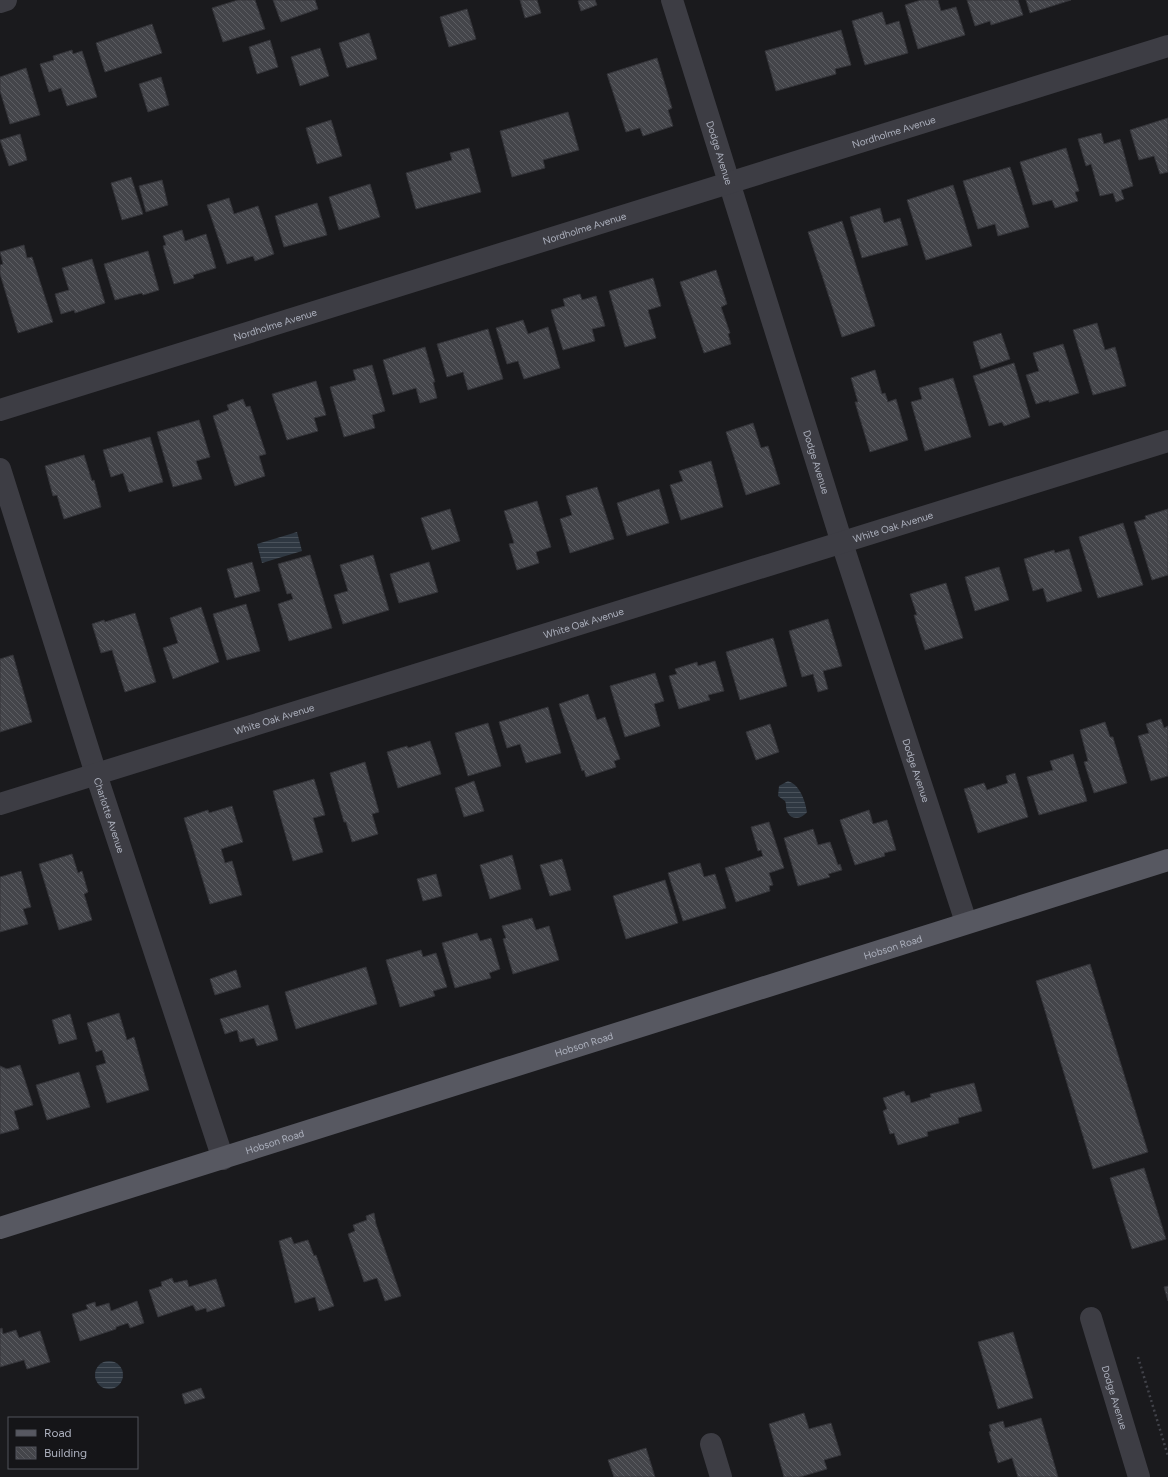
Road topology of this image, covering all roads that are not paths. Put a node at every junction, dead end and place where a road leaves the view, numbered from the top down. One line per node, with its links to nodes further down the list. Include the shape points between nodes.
1 (6, 0): 3 (street)
2 (672, 0): 5 (street, Dodge Avenue)
3 (0, 2)
4 (1168, 46): 5 (street, Nordholme Avenue)
5 (731, 183): 6 (street, Nordholme Avenue); 9 (street, Dodge Avenue)
6 (0, 410)
7 (1168, 441): 9 (street, White Oak Avenue)
8 (0, 469): 10 (street, Charlotte Avenue)
9 (842, 543): 10 (street, White Oak Avenue); 13 (street, Dodge Avenue)
10 (96, 774): 11 (street, White Oak Avenue); 14 (street, Charlotte Avenue)
11 (0, 804)
12 (1167, 863): 13 (main road, Hobson Road)
13 (966, 922): 14 (main road, Hobson Road)
14 (223, 1159): 15 (main road, Hobson Road)
15 (0, 1228)
16 (1091, 1318): 19 (street, Dodge Avenue)
17 (711, 1444): 18 (street)
18 (721, 1477)
19 (1140, 1477)

